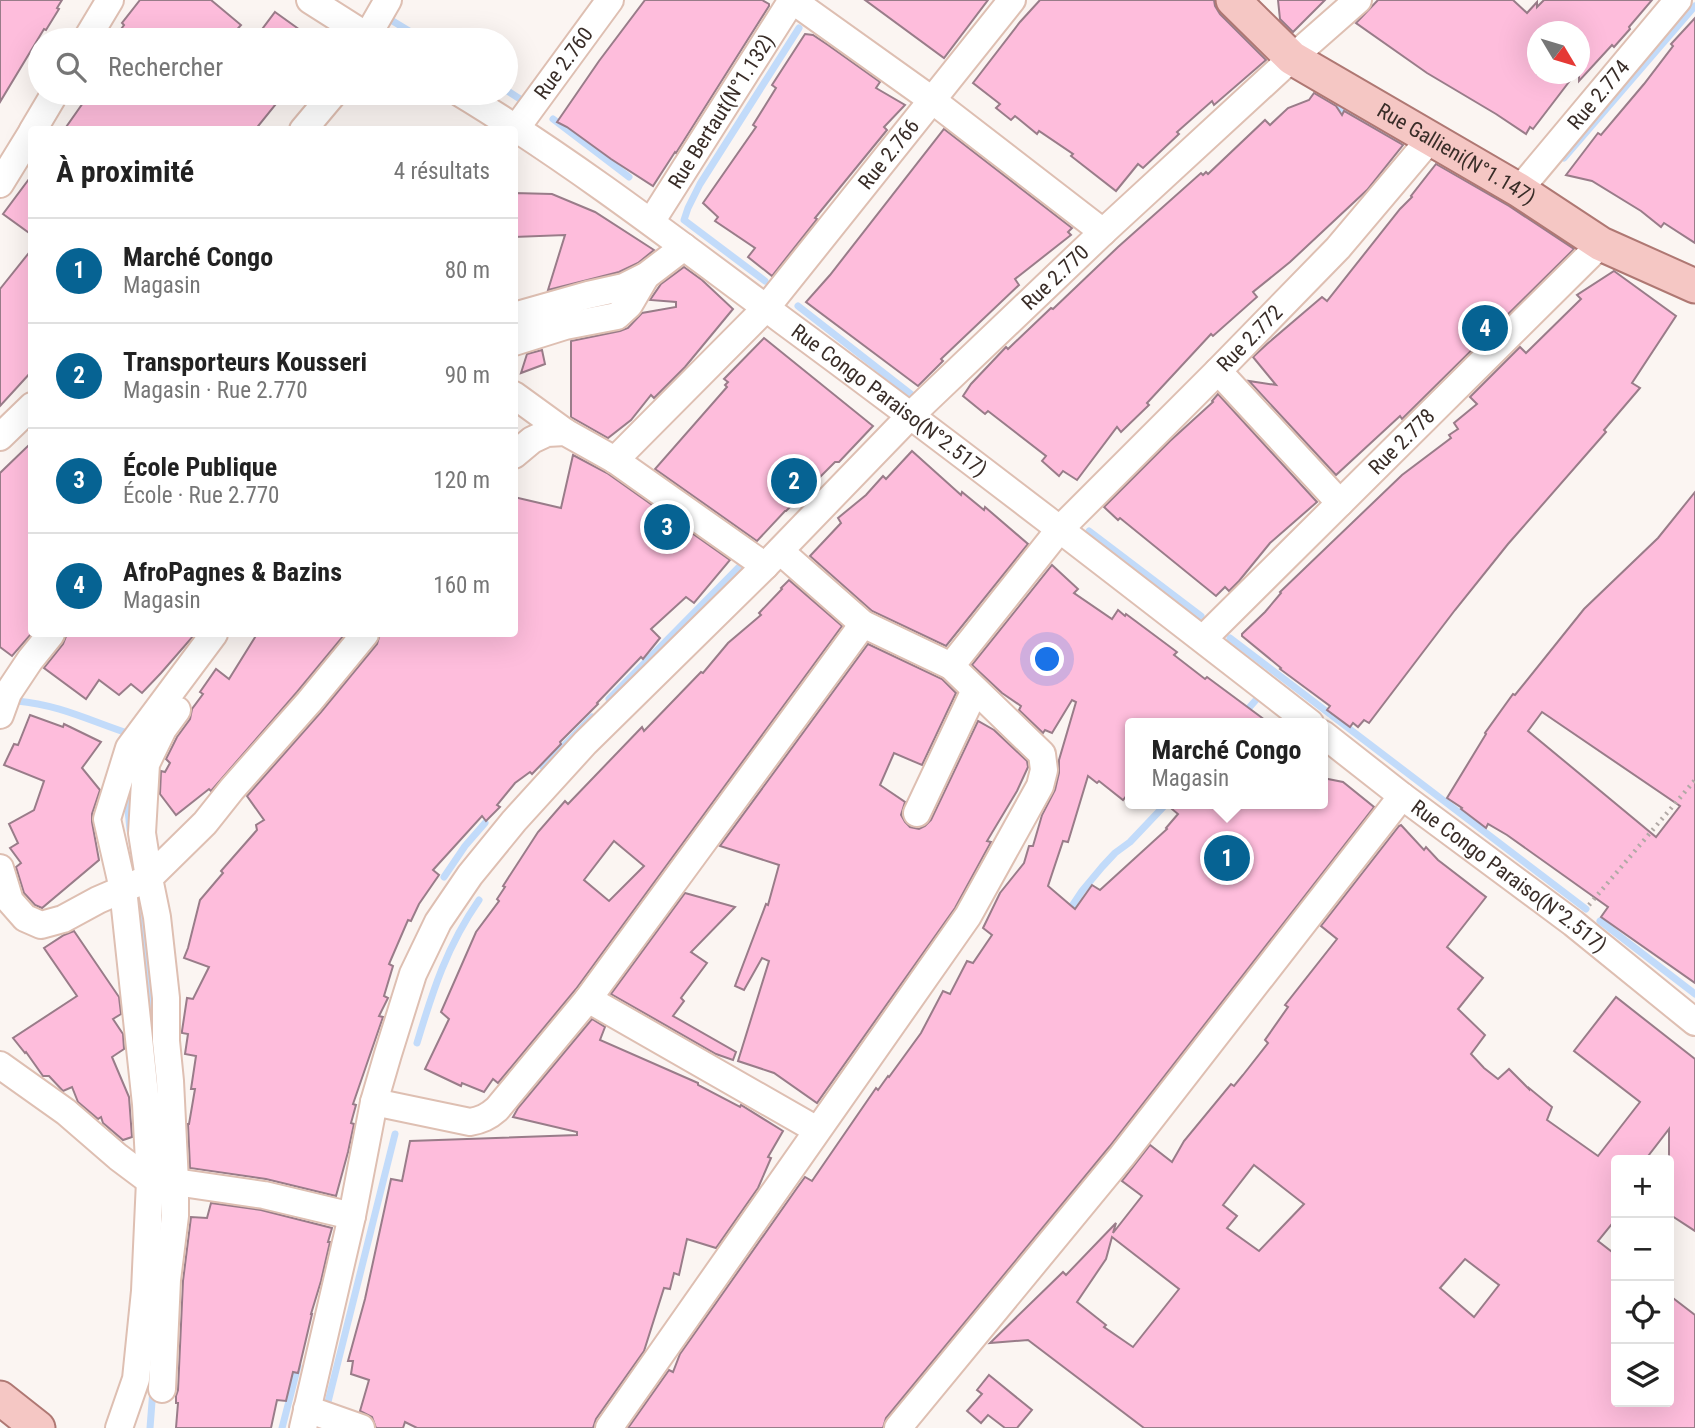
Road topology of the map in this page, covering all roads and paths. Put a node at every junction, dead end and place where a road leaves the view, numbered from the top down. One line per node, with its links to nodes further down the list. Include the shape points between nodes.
1 (110, 0): 10 (street)
2 (310, 0): 11 (street)
3 (388, 0): 12 (street)
4 (610, 0): 21 (street, Rue 2.760)
5 (792, 0): 14 (street); 27 (street, Rue Bertaut(N°1.132))
6 (1012, 0): 14 (street, Rue 2.766)
7 (1233, 0): 13 (main road, Rue Gallieni(N°1.147))
8 (1358, 0): 13 (street, Rue 2.770)
9 (1678, 0): 26 (street, Rue 2.774)
10 (93, 28)
11 (352, 28)
12 (374, 28)
13 (1292, 58): 24 (main road, Rue Gallieni(N°1.147)); 28 (street, Rue 2.770)
14 (932, 100): 28 (street); 33 (street, Rue 2.766)
15 (48, 105): 18 (street)
16 (324, 105): 19 (street)
17 (479, 105): 20 (street, Rue Congo Paraiso(N°2.517))
18 (35, 126)
19 (306, 126)
20 (512, 126)
21 (516, 126)
22 (518, 130): 27 (street, Rue Congo Paraiso(N°2.517))
23 (28, 138): 25 (street)
24 (1431, 138): 26 (main road, Rue Gallieni(N°1.147)); 36 (street, Rue 2.772, via 1338,248)
25 (0, 184)
26 (1519, 190): 29 (main road, Rue Gallieni(N°1.147))
27 (651, 222): 30 (street, Rue Congo Paraiso(N°2.517))
28 (1103, 232): 39 (street, Rue 2.770)
29 (1601, 244): 32 (main road, Rue Gallieni(N°1.147)); 44 (street, Rue 2.778)
30 (684, 247): 31 (street); 33 (street, Rue Congo Paraiso(N°2.517))
31 (646, 276): 34 (street, via 624,287); 35 (street, via 617,316)
32 (1695, 286)
33 (766, 308): 39 (street, Rue Congo Paraiso(N°2.517)); 43 (street, Rue 2.766)
34 (518, 315)
35 (518, 341)
36 (1218, 371): 44 (street); 45 (street, Rue 2.772)
37 (518, 398): 40 (street)
38 (28, 410): 41 (street)
39 (911, 415): 45 (street, Rue Congo Paraiso(N°2.517)); 46 (street, Rue 2.770)
40 (565, 432): 42 (street, via 547,433); 43 (street)
41 (0, 437)
42 (518, 452)
43 (615, 460): 46 (street)
44 (1340, 503): 52 (street, Rue 2.778)
45 (1059, 530): 52 (street, Rue Congo Paraiso(N°2.517)); 53 (street, Rue 2.772)
46 (773, 558): 47 (street); 69 (street, Rue 2.770, via 585,743 470,875 438,922 413,974)
47 (863, 624): 53 (street); 66 (street)
48 (49, 637): 54 (street, via 30,660)
49 (212, 637): 64 (street, via 129,748 107,818)
50 (233, 637): 63 (street, via 163,729 146,764 142,833)
51 (363, 637): 63 (street, via 205,823)
52 (1203, 639): 57 (street, Rue Congo Paraiso(N°2.517))
53 (951, 666): 55 (street)
54 (7, 676): 56 (street, via 8,693)
55 (975, 690): 61 (street); 70 (street, via 1042,754 1040,786 968,916)
56 (0, 715)
57 (1304, 718)
58 (1328, 738): 60 (street, Rue Congo Paraiso(N°2.517))
59 (1695, 780): 65 (path)
60 (1402, 796): 65 (street, Rue Congo Paraiso(N°2.517)); 80 (street, via 1122,1156)
61 (916, 813)
62 (0, 868): 64 (street, via 10,901 25,918 41,925)
63 (149, 878): 64 (street); 71 (street, via 166,999 170,1082)
64 (123, 889): 71 (street, via 146,1104)
65 (1573, 923): 67 (street, Rue Congo Paraiso(N°2.517))
66 (588, 999): 69 (street, via 489,1116 470,1122); 70 (street)
67 (1695, 1022)
68 (0, 1065): 71 (street, via 66,1112 118,1157)
69 (374, 1102): 72 (street, Rue 2.770)
70 (817, 1130): 79 (street)
71 (163, 1181): 72 (street, via 264,1195); 73 (street, via 175,1216); 77 (street, via 136,1379)
72 (352, 1216): 75 (street, Rue 2.770)
73 (162, 1389)
74 (0, 1398): 76 (main road)
75 (305, 1419): 78 (street)
76 (38, 1428)
77 (119, 1428)
78 (361, 1428)
79 (609, 1428)
80 (898, 1428)

